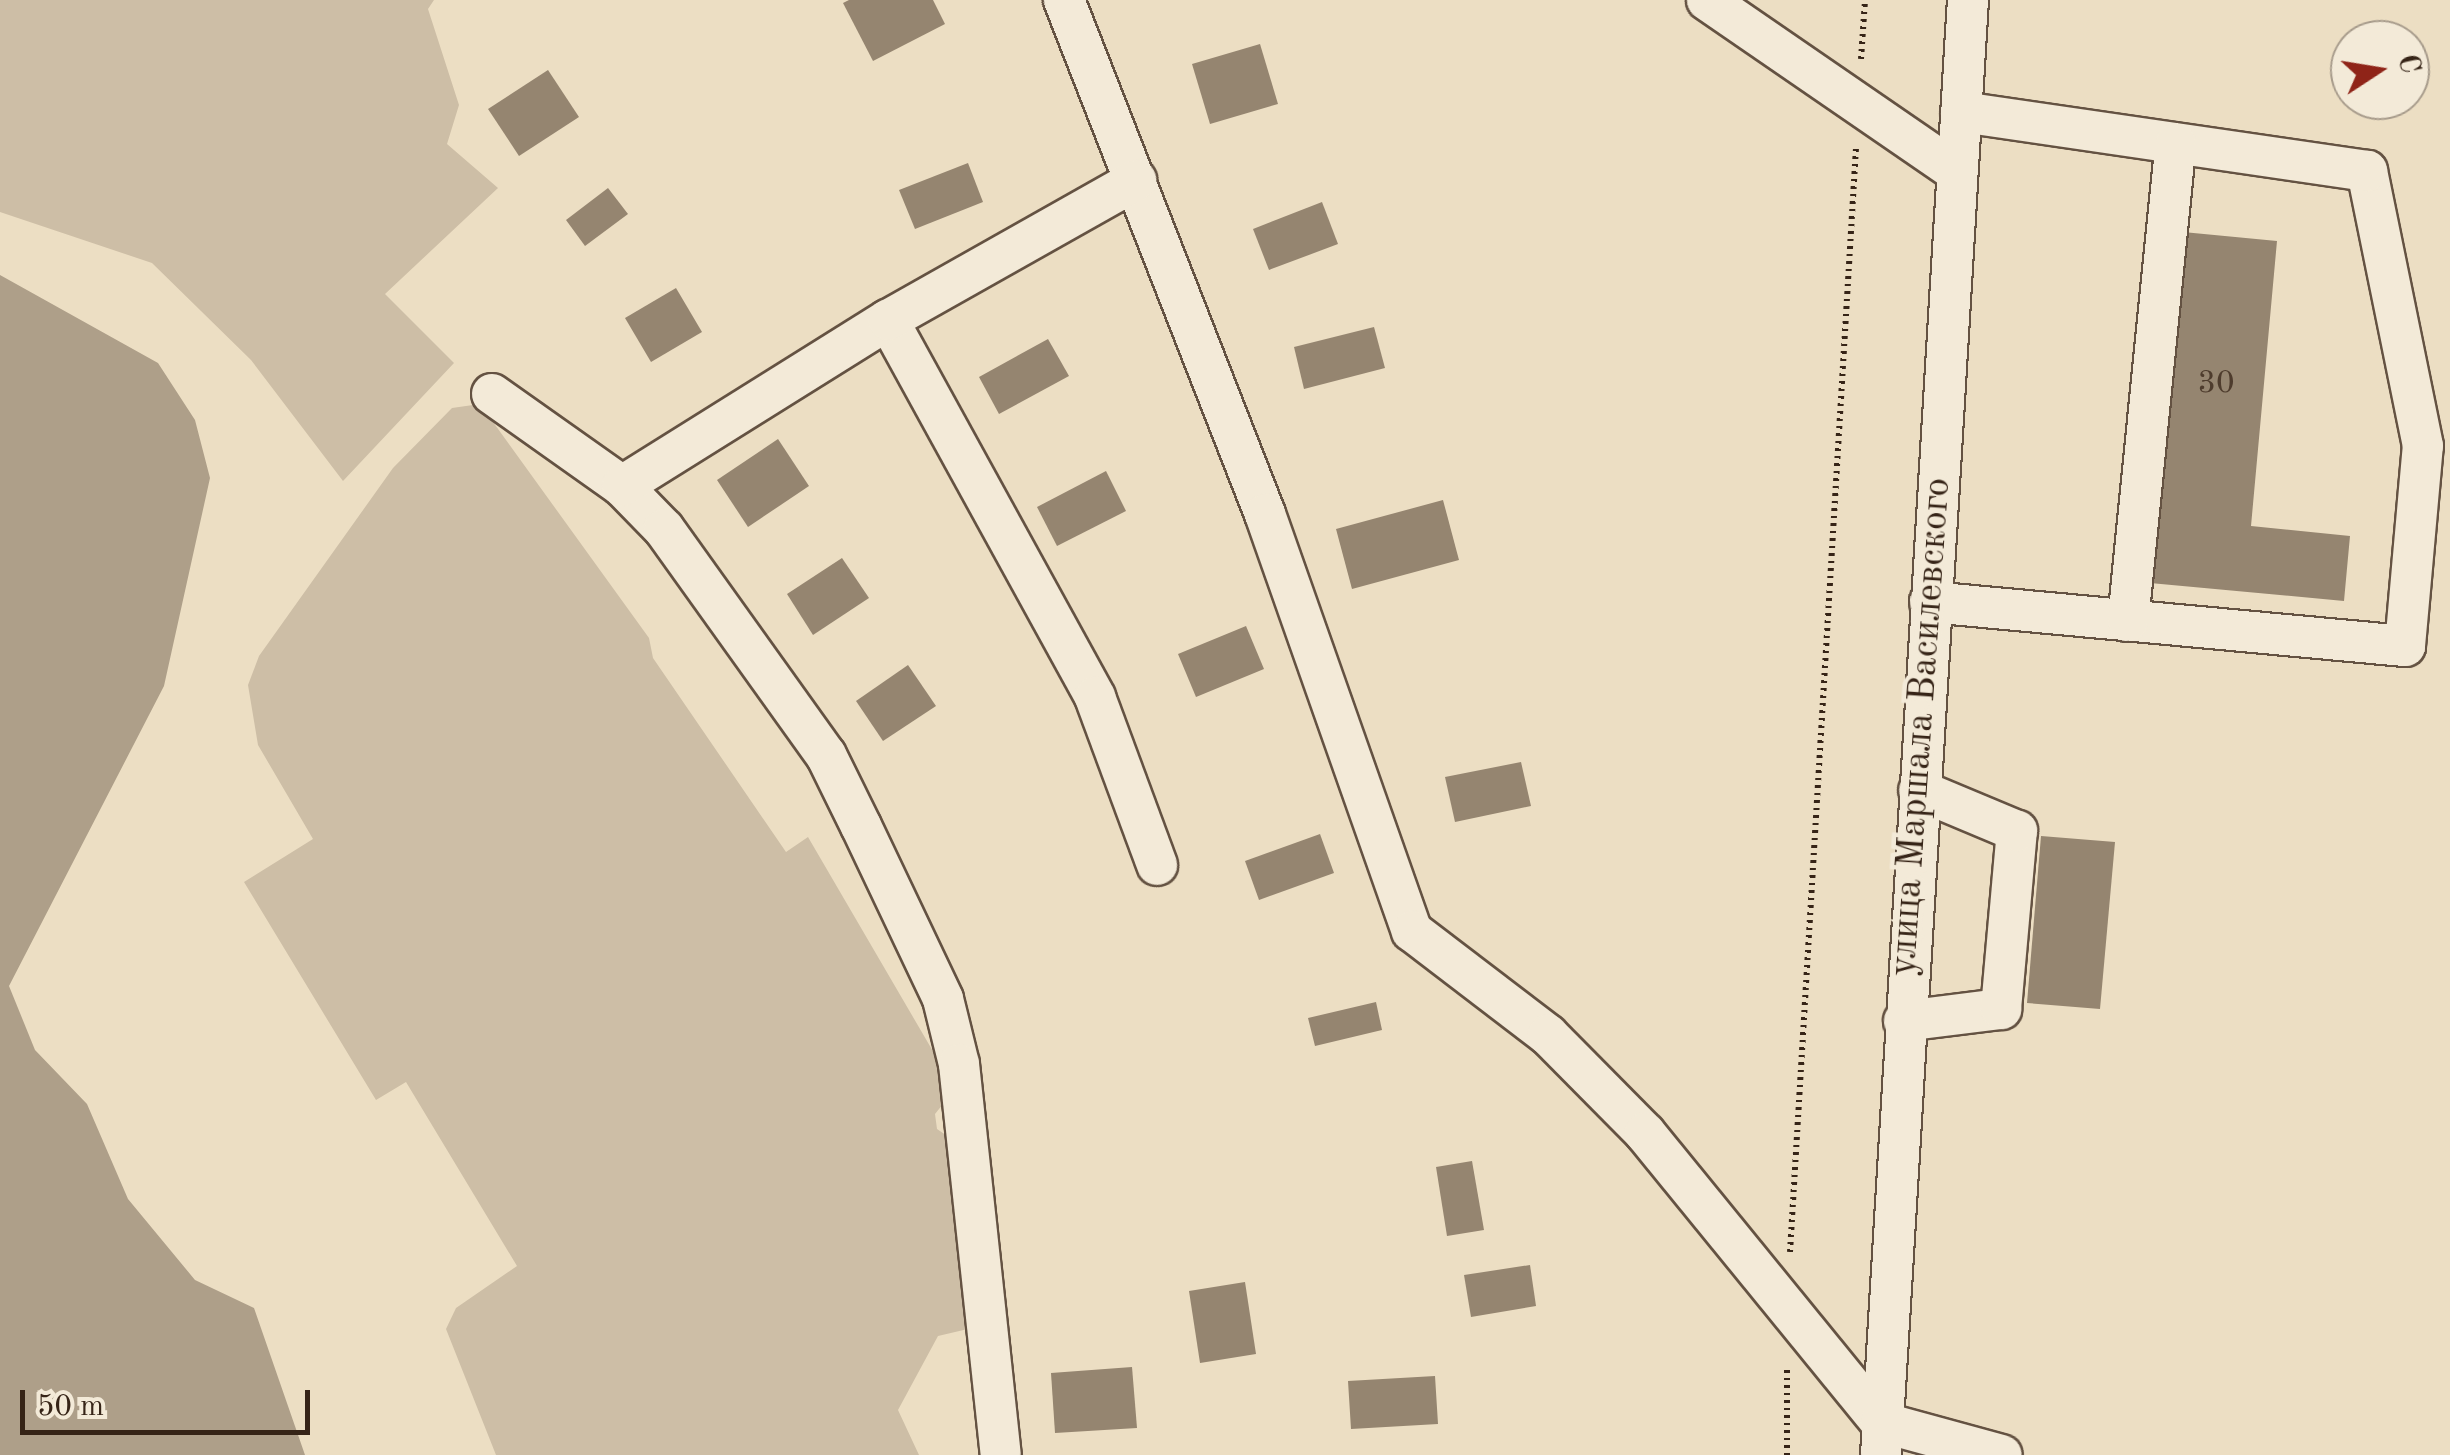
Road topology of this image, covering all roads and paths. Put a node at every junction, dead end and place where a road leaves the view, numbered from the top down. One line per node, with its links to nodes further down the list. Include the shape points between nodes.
1 (1064, 0): 9 (street)
2 (1707, 0): 5 (street)
3 (1864, 0): 5 (path)
4 (1968, 0): 6 (street, улица Маршала Василевского)
5 (1858, 104): 8 (street); 18 (path)
6 (1961, 112): 7 (street); 8 (street, улица Маршала Василевского)
7 (2176, 143): 14 (street); 14 (street, via 2367,170 2423,446 2404,646)
8 (1957, 172): 13 (street, улица Маршала Василевского)
9 (1136, 180): 10 (street); 18 (street, via 1265,514 1398,910 1412,932 1548,1035)
10 (888, 320): 12 (street); 16 (street, via 1095,697)
11 (492, 394): 12 (street)
12 (622, 486): 20 (street, via 826,756 944,999)
13 (1930, 602): 14 (street); 15 (street, улица Маршала Василевского)
14 (2128, 621)
15 (1918, 790): 17 (street, улица Маршала Василевского); 17 (street, via 2017,831 2001,1009)
16 (1156, 865)
17 (1904, 1021): 19 (street, улица Маршала Василевского)
18 (1787, 1303): 19 (street); 21 (path)
19 (1881, 1438): 22 (street)
20 (1001, 1455)
21 (1787, 1455)
22 (2002, 1455)

